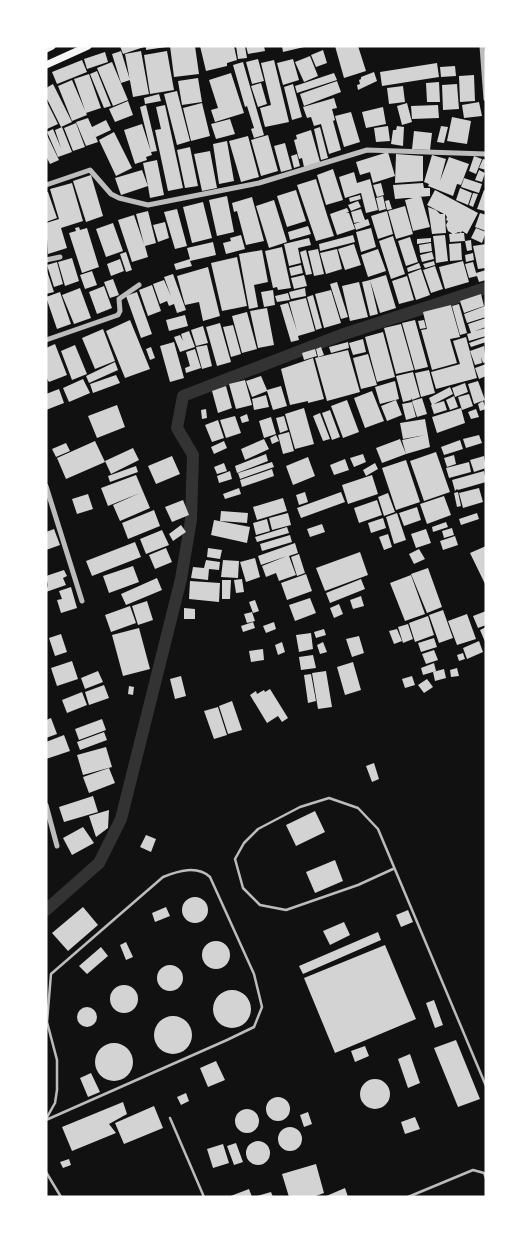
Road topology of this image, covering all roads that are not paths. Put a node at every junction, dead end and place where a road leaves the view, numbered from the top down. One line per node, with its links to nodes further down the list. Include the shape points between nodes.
1 (52, 46): 4 (main road)
2 (88, 46): 5 (main road)
3 (482, 46): 6 (street)
4 (46, 49)
5 (46, 65)
6 (486, 99)
7 (486, 154): 8 (street, via 371,150 259,183 148,205 111,194 90,170)
8 (46, 185)
9 (60, 257): 10 (street)
10 (46, 260)
11 (139, 285): 12 (street, via 118,301 118,315)
12 (46, 340)
13 (46, 486): 14 (street)
14 (82, 601)
15 (46, 805): 16 (street)
16 (57, 846)
17 (394, 869): 17 (lane, via 378,829 358,808 329,798 300,806 258,830 244,843 235,859 243,888 260,905 286,910); 20 (lane)
18 (46, 972): 19 (lane)
19 (51, 974): 22 (lane, via 47,1022 57,1060 57,1090 55,1103); 22 (lane, via 163,877 179,870 204,871 210,876 254,974 262,1007 254,1027)
20 (486, 1086)
21 (170, 1118): 26 (lane)
22 (46, 1120)
23 (46, 1172): 25 (lane)
24 (486, 1178): 27 (lane, via 484,1173 474,1170)
25 (61, 1197)
26 (204, 1197)
27 (408, 1197)

